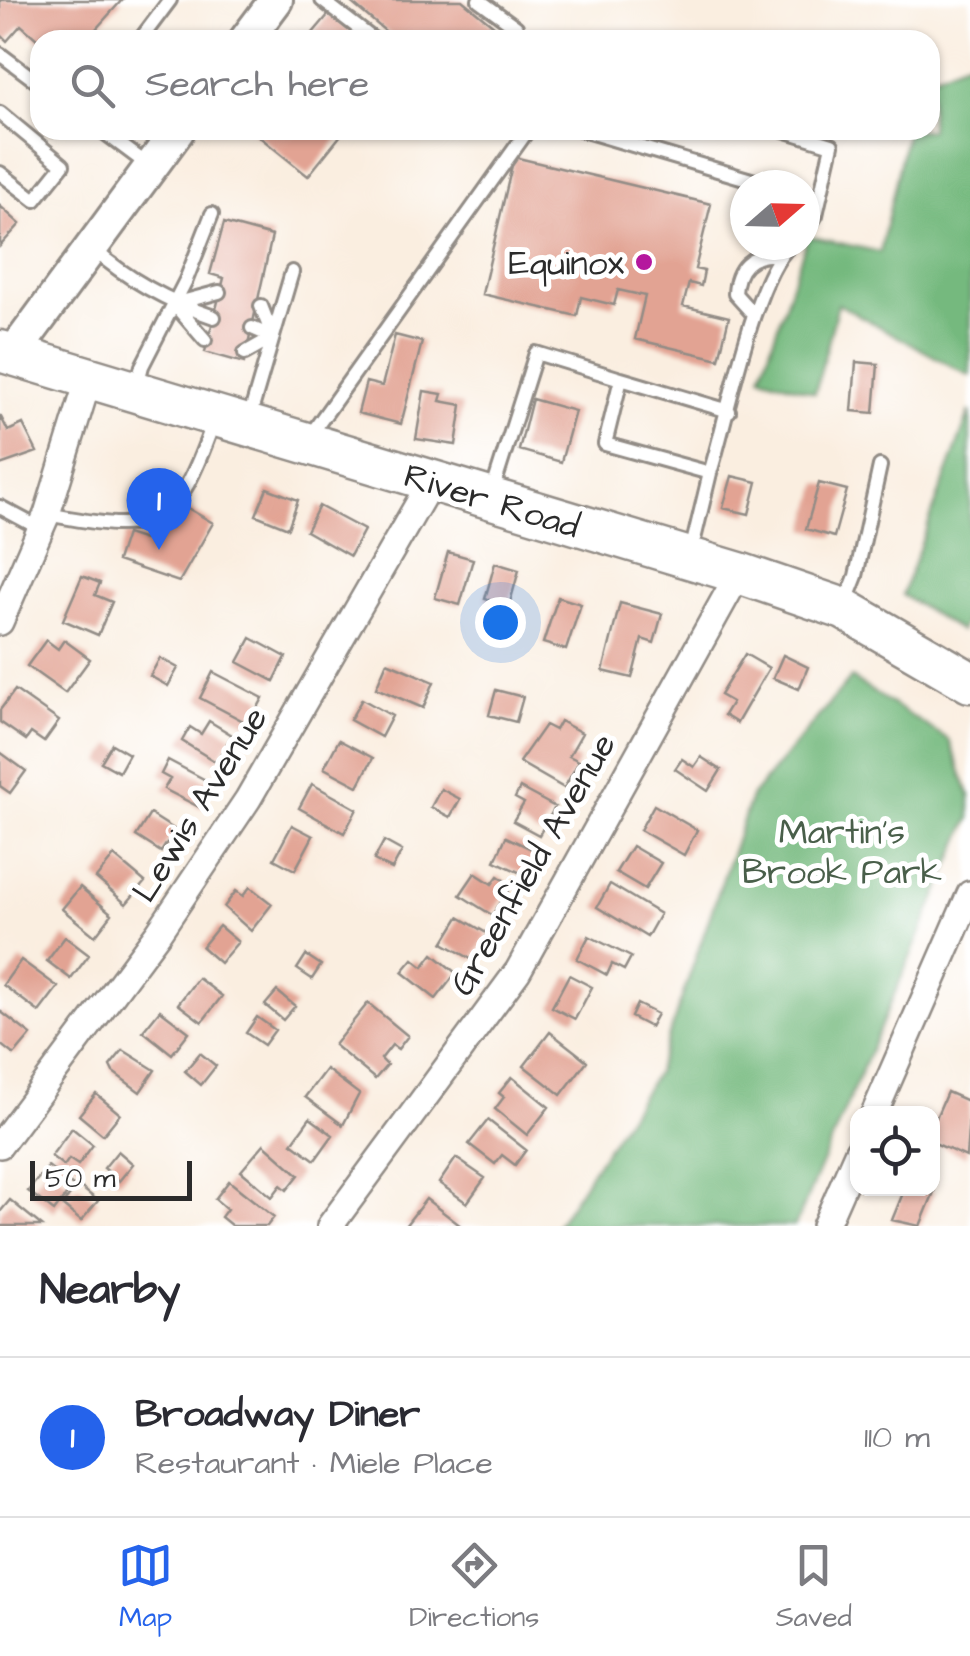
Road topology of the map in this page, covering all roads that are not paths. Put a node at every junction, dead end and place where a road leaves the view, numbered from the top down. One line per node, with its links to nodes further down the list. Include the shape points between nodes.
1 (170, 0): 5 (lane)
2 (276, 0): 6 (street)
3 (322, 0): 7 (lane)
4 (479, 0): 8 (lane)
5 (148, 30)
6 (254, 30)
7 (361, 30)
8 (516, 30)
9 (1, 57): 10 (lane)
10 (30, 77)
11 (0, 113): 12 (lane)
12 (30, 137)
13 (33, 140): 20 (lane, via 64,165 35,200)
14 (114, 140): 19 (lane)
15 (170, 140): 19 (street)
16 (521, 140): 43 (lane)
17 (616, 140): 21 (lane)
18 (816, 140): 22 (lane, via 832,145)
19 (150, 167): 24 (street)
20 (0, 172)
21 (730, 174)
22 (820, 200)
23 (212, 214): 29 (lane)
24 (90, 246): 29 (lane); 37 (street)
25 (751, 260): 31 (lane, via 742,266 735,294)
26 (775, 260): 31 (lane)
27 (292, 272): 34 (lane)
28 (220, 292): 29 (lane)
29 (174, 304): 32 (lane); 35 (lane); 40 (lane)
30 (260, 306): 34 (lane)
31 (754, 315): 41 (lane)
32 (214, 317)
33 (252, 328): 34 (lane)
34 (273, 337): 36 (lane); 42 (lane)
35 (206, 340)
36 (245, 352)
37 (6, 353): 38 (main road, River Road)
38 (89, 378): 40 (main road, River Road); 49 (street)
39 (621, 380): 41 (lane); 45 (lane, via 604,444); 47 (lane, via 536,353)
40 (136, 392): 42 (main road, River Road)
41 (729, 411): 45 (lane)
42 (232, 420): 43 (main road, River Road); 49 (lane, via 172,509 120,524)
43 (305, 443): 46 (main road, River Road)
44 (880, 466): 52 (lane)
45 (710, 473): 50 (lane)
46 (430, 482): 47 (main road, River Road); 57 (street, Lewis Avenue, via 248,800)
47 (490, 499): 50 (main road, River Road)
48 (0, 507): 49 (lane)
49 (44, 521): 53 (street)
50 (690, 558): 51 (main road, River Road)
51 (740, 573): 52 (main road, River Road); 59 (street, Greenfield Avenue, via 518,971)
52 (844, 609): 54 (main road, River Road)
53 (0, 622)
54 (970, 682)
55 (970, 894): 56 (street)
56 (877, 1106)
57 (0, 1145)
58 (850, 1170): 60 (street)
59 (330, 1226)
60 (825, 1226)

